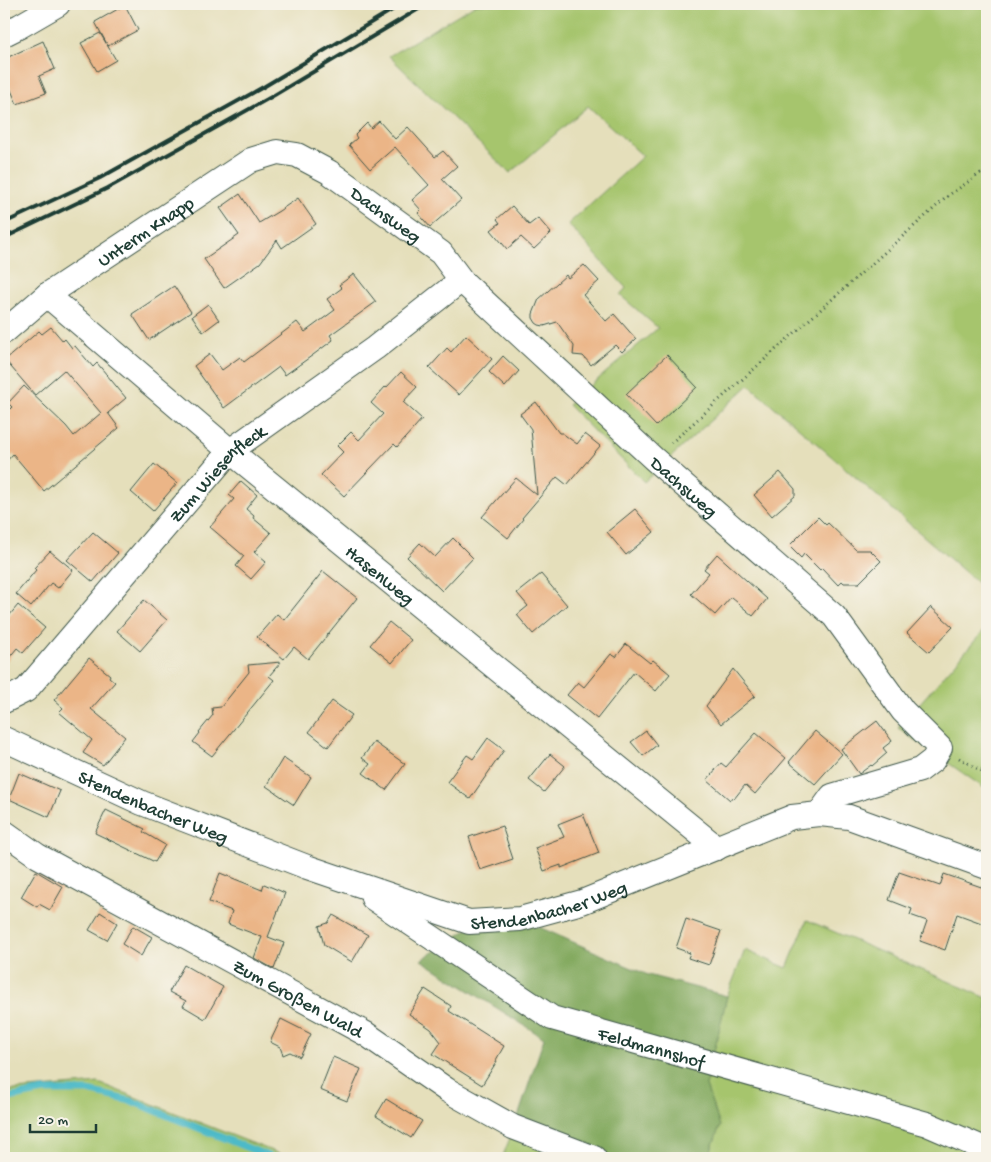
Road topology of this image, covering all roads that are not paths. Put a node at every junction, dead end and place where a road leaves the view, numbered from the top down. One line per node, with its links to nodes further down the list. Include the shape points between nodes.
1 (58, 4): 2 (street)
2 (4, 34)
3 (297, 155): 4 (street, Dachsweg, via 329,172 441,253); 5 (street, Unterm Knapp, via 277,152 251,160)
4 (462, 281): 7 (street, Zum Wiesenfleck); 10 (street, Dachsweg, via 654,459 834,616 903,711 940,748 933,760 920,770 832,796)
5 (47, 295): 6 (street, Unterm Knapp); 7 (street, Hasenweg)
6 (4, 332)
7 (230, 452): 8 (street, Zum Wiesenfleck, via 26,690); 12 (street, Hasenweg)
8 (4, 701)
9 (4, 739): 14 (street, Stendenbacher Weg, via 142,803)
10 (818, 814): 12 (street, Stendenbacher Weg, via 792,817); 13 (street, Stendenbacher Weg, via 849,817)
11 (4, 832): 16 (street, Zum Großen Wald, via 38,856 366,1034 447,1090 513,1127)
12 (717, 848): 14 (street, Stendenbacher Weg, via 582,902 520,919 469,922)
13 (987, 867)
14 (345, 879): 15 (street, Feldmannshof, via 552,1018 927,1124)
15 (987, 1150)
16 (594, 1158)

